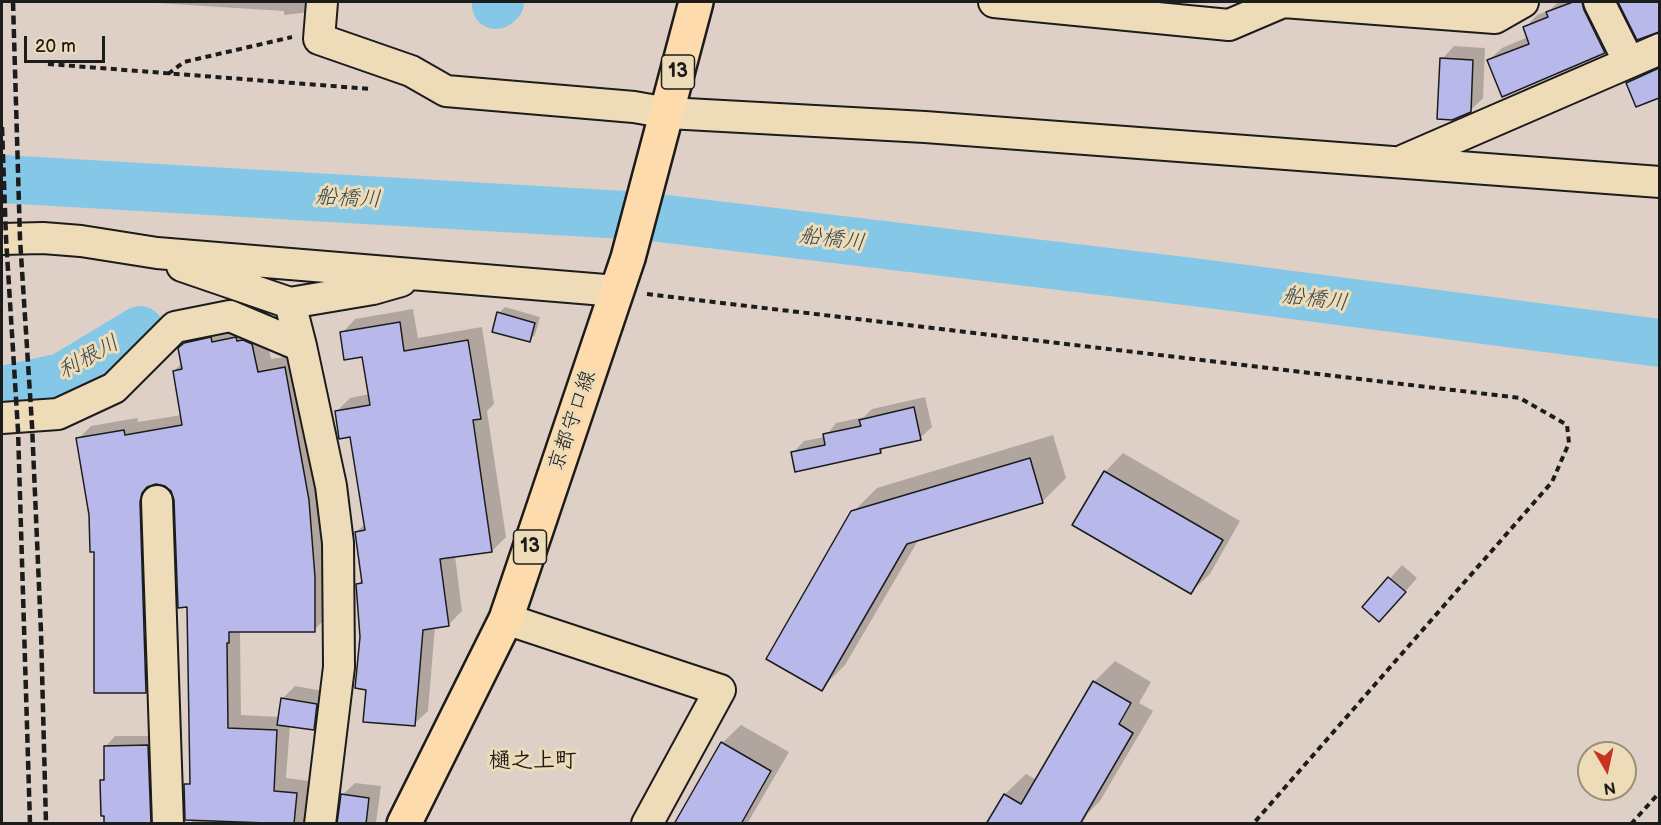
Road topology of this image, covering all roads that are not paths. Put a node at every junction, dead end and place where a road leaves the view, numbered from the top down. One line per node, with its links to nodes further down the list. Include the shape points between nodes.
1 (322, 2): 8 (street, via 319,39 411,71 446,91 634,108)
2 (696, 2): 8 (main road, 京都守口線 / 13)
3 (1005, 2): 5 (street, via 1229,25 1283,2 1496,18)
4 (1599, 2): 7 (street)
5 (1517, 3)
6 (1659, 49): 7 (street)
7 (1629, 63): 9 (street)
8 (663, 127): 9 (street, via 925,128); 14 (main road, 京都守口線 / 13)
9 (1398, 163): 10 (street)
10 (1659, 182)
11 (2, 238): 12 (street, via 81,241)
12 (157, 253): 13 (street); 15 (street, via 184,268)
13 (424, 275): 14 (street); 15 (street, via 373,289)
14 (617, 291): 19 (main road, 京都守口線 / 13)
15 (290, 303): 16 (street)
16 (301, 346): 17 (street, via 230,316 175,327 114,388 58,414); 21 (street, via 331,486 338,543 339,667)
17 (2, 418)
18 (157, 501): 20 (street)
19 (506, 619): 22 (main road, 京都守口線 / 13); 23 (street, via 720,690)
20 (168, 824)
21 (320, 824)
22 (404, 824)
23 (647, 824)

